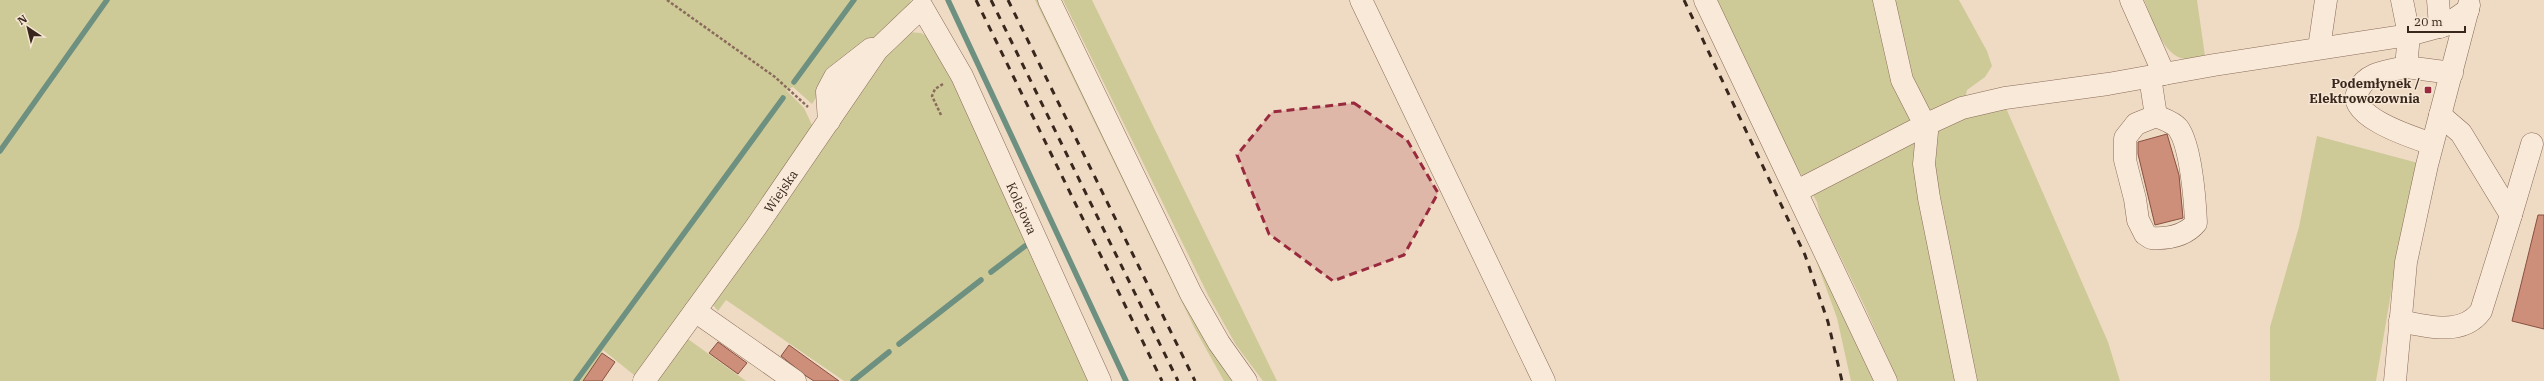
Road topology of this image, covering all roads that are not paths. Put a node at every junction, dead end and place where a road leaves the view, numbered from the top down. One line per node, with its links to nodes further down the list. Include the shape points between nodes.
1 (1048, 0): 31 (street, via 1185,283 1218,343)
2 (1361, 0): 32 (street)
3 (1705, 0): 24 (street)
4 (1884, 0): 21 (street, via 1902,80)
5 (2131, 0): 18 (street)
6 (2326, 0): 15 (street)
7 (2402, 0): 13 (street)
8 (2438, 0): 12 (street)
9 (2469, 5): 12 (street, via 2456,20); 17 (street)
10 (922, 7): 11 (street, Wiejska); 14 (street, Kolejowa)
11 (901, 27): 14 (street, Kolejowa, via 925,27); 26 (street, Wiejska, via 866,58 827,124)
12 (2440, 27): 13 (street)
13 (2409, 35): 15 (street); 16 (street)
14 (940, 38): 30 (street, Kolejowa, via 962,76)
15 (2319, 48): 18 (street)
16 (2406, 67): 17 (street); 22 (street, via 2368,78 2356,95 2358,104 2361,110 2377,120)
17 (2452, 73): 19 (street)
18 (2157, 75): 20 (street); 21 (street, via 1990,101 1962,108)
19 (2440, 115): 22 (street); 25 (street, via 2461,133)
20 (2156, 116): 20 (street, via 2178,128 2183,140 2195,188 2196,223 2190,230 2181,234 2151,238 2140,227 2125,160 2129,130 2136,124)
21 (1925, 125): 24 (street); 34 (street, via 1927,132 1924,164 1929,198)
22 (2432, 144): 27 (street, via 2406,262)
23 (2532, 144): 25 (street)
24 (1797, 191): 33 (street)
25 (2511, 215): 27 (street, via 2481,311 2474,320 2462,326 2446,327)
26 (695, 311): 28 (street, Wiejska); 29 (street)
27 (2400, 321): 35 (street)
28 (644, 381)
29 (795, 381)
30 (1100, 381)
31 (1246, 381)
32 (1544, 381)
33 (1886, 381)
34 (1966, 381)
35 (2395, 381)

